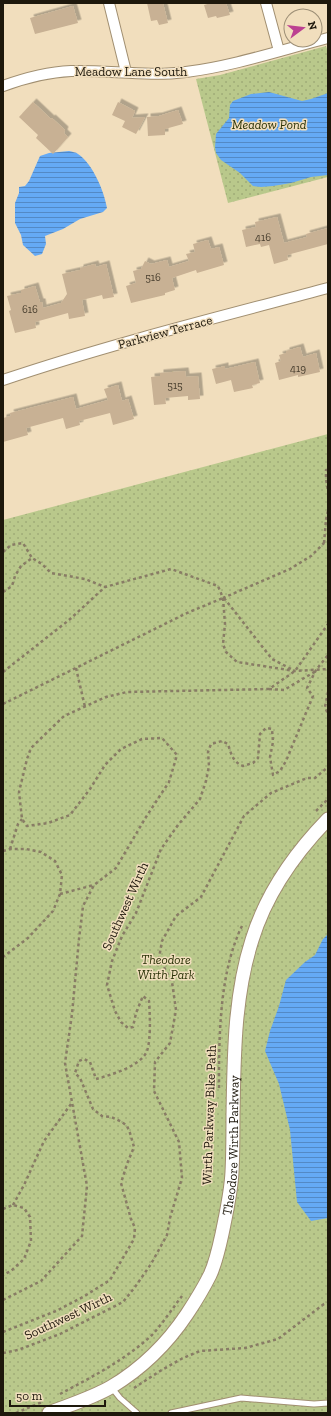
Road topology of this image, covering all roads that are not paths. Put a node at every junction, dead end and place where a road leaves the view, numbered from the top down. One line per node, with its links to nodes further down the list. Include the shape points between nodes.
1 (109, 3): 5 (street)
2 (266, 3): 4 (street)
3 (328, 38): 4 (street, Meadow Lane South)
4 (278, 51): 5 (street, Meadow Lane South, via 235,63 186,72)
5 (126, 72): 6 (street, Meadow Lane South, via 54,72)
6 (3, 86)
7 (328, 288): 8 (street, Parkview Terrace, via 120,343)
8 (3, 380)
9 (328, 819): 10 (street, Theodore Wirth Parkway, via 304,844 280,877 265,906 243,973 236,1028 232,1173 227,1212 210,1274 185,1317 152,1357)
10 (111, 1387): 12 (street, Theodore Wirth Parkway, via 95,1395); 13 (lane)
11 (328, 1403): 14 (lane, via 241,1398)
12 (46, 1407)
13 (136, 1413)
14 (171, 1413)

